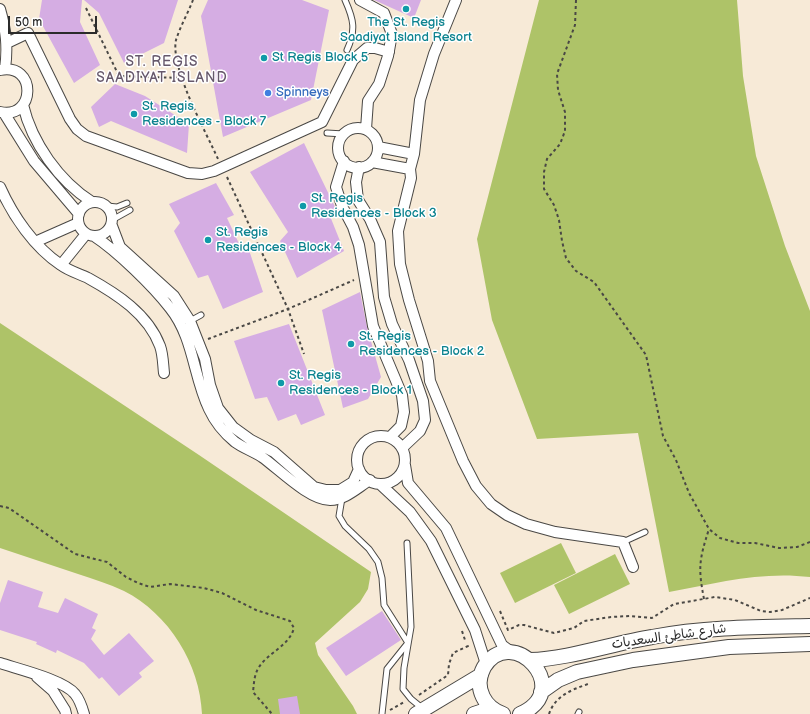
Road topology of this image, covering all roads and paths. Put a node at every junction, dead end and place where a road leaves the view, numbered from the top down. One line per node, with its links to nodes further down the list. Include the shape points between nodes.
1 (193, 0): 12 (path, via 176,41 176,59)
2 (345, 0): 9 (lane, via 353,23 353,36)
3 (360, 0): 10 (street, via 384,13 392,34)
4 (456, 0): 19 (street, via 434,54 420,100)
5 (576, 0): 50 (path, via 575,25 557,74 558,90 565,112 565,132 560,144 548,159 544,172 544,189 554,205 559,220 566,258 576,272 594,282 646,355 663,436)
6 (86, 8): 12 (path, via 119,76)
7 (0, 9): 8 (street)
8 (7, 43): 11 (street); 23 (street, via 28,33 70,119 86,136 188,173 202,174)
9 (347, 50)
10 (388, 52): 15 (street, via 379,84 368,102); 23 (street, via 367,48 353,60 322,122)
11 (3, 69): 13 (street, via 19,73 27,85 27,99)
12 (182, 78): 23 (path)
13 (23, 105): 14 (street, via 14,111); 26 (street, via 27,123 42,150 66,180)
14 (2, 112): 30 (street, via 34,161)
15 (366, 129): 17 (street, via 354,128); 18 (street, via 375,136)
16 (327, 134): 17 (lane)
17 (344, 134): 20 (street, via 339,145)
18 (378, 147): 19 (street); 21 (street, via 376,158)
19 (414, 154): 24 (street)
20 (344, 161): 22 (street); 35 (street, via 336,187 359,245)
21 (372, 162): 22 (street); 24 (street)
22 (359, 167): 43 (street, via 356,182 358,200 380,242 386,303 423,401 425,420 420,431)
23 (222, 168): 36 (path)
24 (410, 169): 52 (street, via 411,178 398,232 400,264 428,361 430,381 462,461 476,486 491,504 526,524 555,532)
25 (0, 187): 33 (street, via 11,210)
26 (92, 202): 28 (street); 30 (street, via 82,208)
27 (127, 203): 28 (lane, via 117,207)
28 (107, 206): 31 (street)
29 (130, 210): 31 (lane)
30 (78, 219): 32 (street); 33 (street)
31 (112, 223): 32 (street, via 106,233); 38 (street, via 120,246 174,296)
32 (90, 235): 34 (street); 48 (street, via 108,245 171,309 187,337 201,391 218,426 236,442 279,469 308,493 320,499)
33 (35, 242): 34 (street)
34 (61, 265): 41 (street, via 134,307 160,347)
35 (364, 275): 36 (path); 42 (street, via 373,326 402,394 404,412 401,426)
36 (288, 308): 39 (path); 40 (path)
37 (201, 315): 38 (lane)
38 (190, 321): 39 (street)
39 (199, 342): 45 (street, via 218,408 233,426 250,440 274,452 314,487 340,490 353,482)
40 (304, 354)
41 (164, 373)
42 (390, 437): 43 (street); 45 (street, via 374,437 361,446 358,453)
43 (402, 448): 44 (street)
44 (405, 465): 47 (street, via 393,480); 63 (street, via 408,483 446,528 502,645)
45 (359, 469): 46 (street)
46 (370, 480): 47 (street); 48 (street)
47 (380, 484): 66 (street, via 410,512 431,541 475,630)
48 (342, 498): 61 (lane, via 340,516 345,526 369,549 378,562 384,605)
49 (0, 506): 75 (path, via 9,508 75,554 107,562 138,583 150,587 170,584 204,588 290,621 294,628 292,636 259,667 254,679 253,692)
50 (709, 530): 53 (path, via 720,538 738,543 755,542 779,548 797,547); 57 (path, via 700,560 699,574)
51 (645, 532): 52 (lane)
52 (623, 542): 55 (street)
53 (810, 542)
54 (407, 543): 61 (lane, via 411,627)
55 (633, 567)
56 (810, 598): 57 (path, via 782,610 770,612 761,611 736,600 715,597)
57 (704, 599): 58 (path, via 674,604 652,618 630,616 584,621 574,628 554,633 524,625 508,630)
58 (500, 611)
59 (810, 626): 64 (street, شارع شاطئ السعديات, via 680,632)
60 (462, 630): 69 (path, via 468,646 453,653 448,675)
61 (408, 643): 69 (lane, via 403,689); 76 (lane, via 387,669)
62 (810, 644): 70 (street, شارع شاطئ السعديات, via 729,646 639,658 577,672 558,680)
63 (513, 653): 64 (street); 66 (street, via 494,658)
64 (530, 660): 70 (street, via 539,672 542,685)
65 (0, 663): 67 (street)
66 (484, 670): 72 (street); 78 (street, via 481,694 492,709)
67 (33, 673): 73 (street, via 53,691); 74 (street, via 65,686 74,693 82,705)
68 (589, 684): 80 (path, via 570,690 559,698)
69 (411, 699): 71 (path); 72 (lane)
70 (538, 702): 79 (street, شارع شاطئ السعديات)
71 (389, 710)
72 (420, 712)
73 (66, 714)
74 (84, 714)
75 (272, 714)
76 (382, 714)
77 (474, 714): 78 (street, via 482,711)
78 (501, 714)
79 (520, 714)
80 (549, 714)

